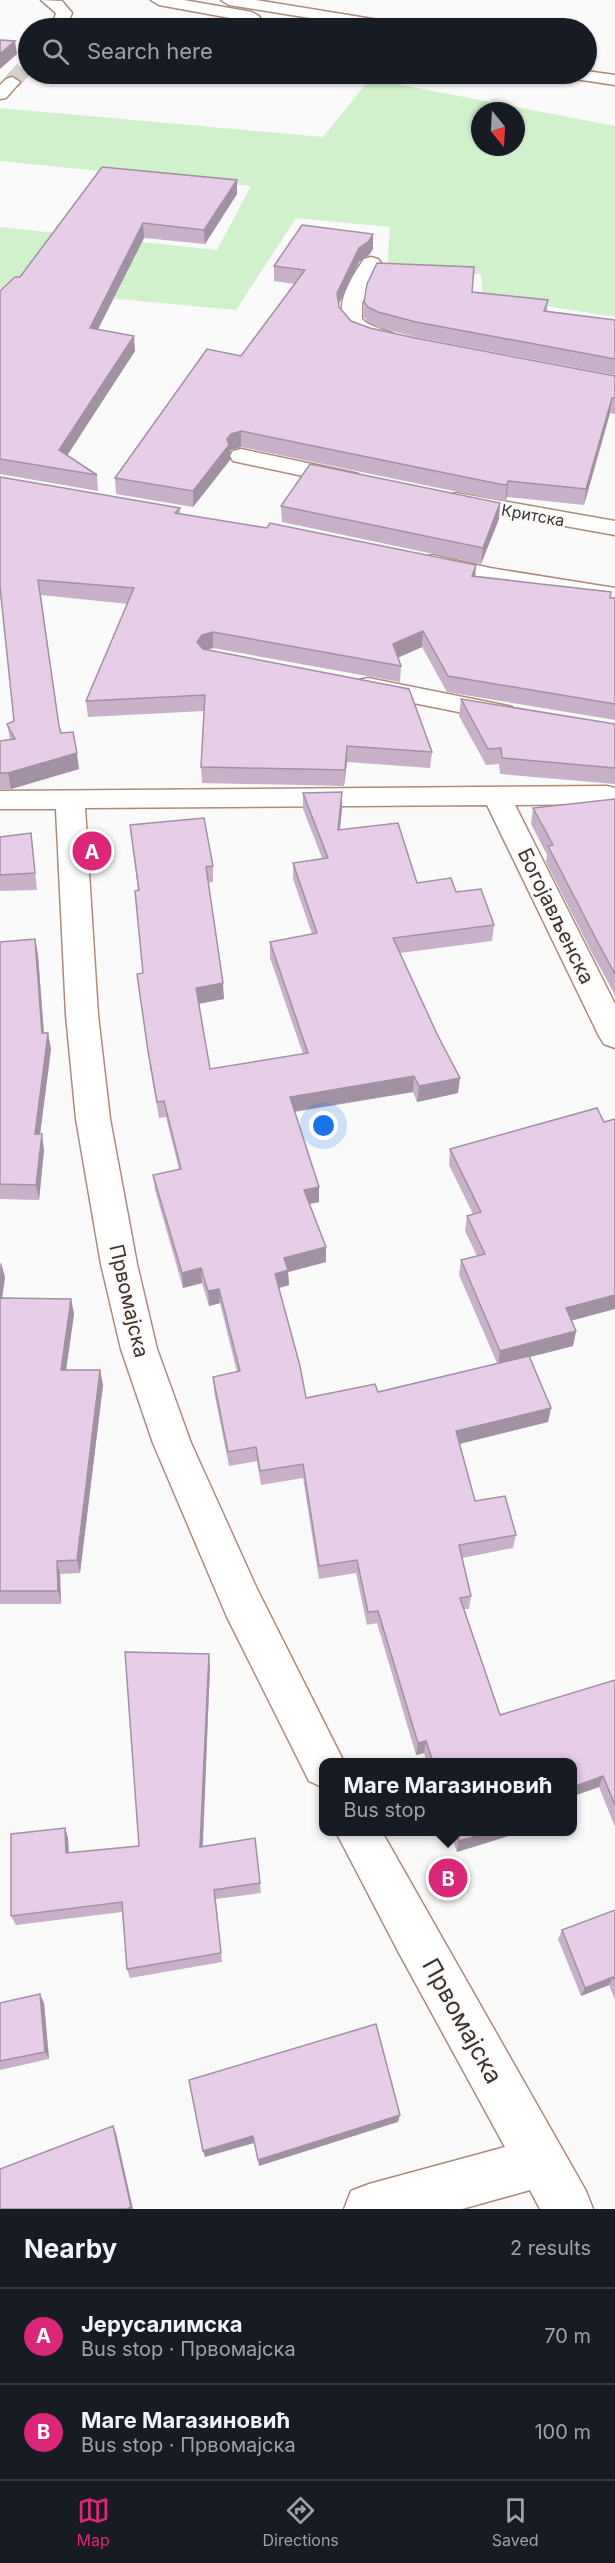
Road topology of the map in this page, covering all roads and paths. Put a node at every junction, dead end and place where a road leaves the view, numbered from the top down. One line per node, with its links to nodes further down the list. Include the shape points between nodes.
1 (49, 0): 6 (main road, via 64,13)
2 (159, 0): 7 (main road)
3 (229, 0): 5 (main road)
4 (254, 0): 5 (main road)
5 (290, 10): 8 (main road)
6 (62, 18)
7 (260, 18)
8 (338, 18)
9 (597, 62): 10 (main road)
10 (615, 65)
11 (597, 77): 12 (main road)
12 (615, 80)
13 (370, 263): 14 (main road, via 349,309 351,321 359,330 376,337)
14 (415, 345)
15 (241, 456): 16 (main road)
16 (375, 483)
17 (430, 495): 18 (main road, Критска)
18 (615, 528)
19 (411, 558): 20 (main road)
20 (615, 595)
21 (347, 681): 22 (main road)
22 (527, 718)
23 (497, 797): 24 (main road); 25 (main road); 27 (main road, Богојављенска)
24 (615, 798)
25 (70, 799): 26 (main road); 28 (main road, Првомајска, via 93,1119 139,1349 172,1443 242,1603)
26 (0, 800)
27 (615, 1036)
28 (320, 1758)
29 (360, 1836): 30 (main road, Првомајска)
30 (541, 2162): 31 (main road); 32 (main road, Првомајска)
31 (369, 2209)
32 (568, 2209)

